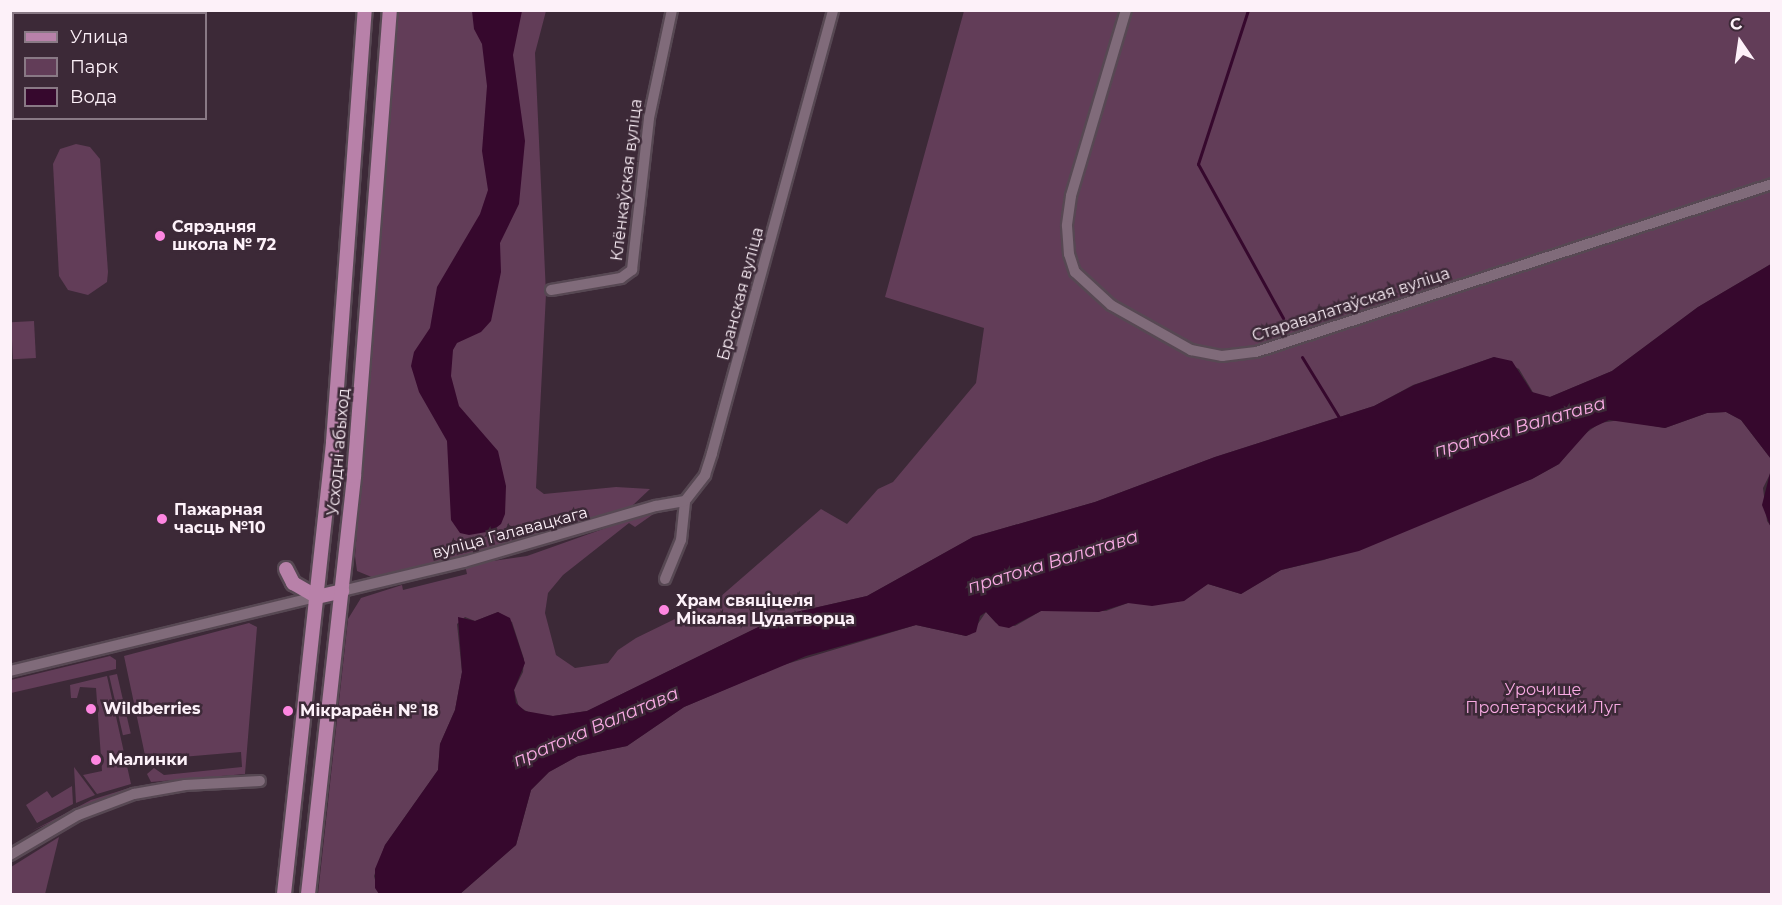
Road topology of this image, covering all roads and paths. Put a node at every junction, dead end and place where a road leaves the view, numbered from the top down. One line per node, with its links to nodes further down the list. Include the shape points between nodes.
1 (365, 10): 12 (main road, Усходні абыход)
2 (390, 10): 11 (main road, Усходні абыход)
3 (672, 10): 7 (street, Клёнкаўская вуліца, via 649,117 632,270 621,278)
4 (833, 10): 8 (street, Бранская вуліца, via 712,453 705,475)
5 (1126, 10): 6 (street, Старавалатаўская вуліца, via 1071,196 1069,254 1075,272 1110,305 1191,350 1222,356 1256,352)
6 (1772, 184)
7 (551, 290)
8 (685, 501): 10 (street, via 681,540); 11 (street, вуліца Галавацкага)
9 (286, 568): 12 (main road, via 293,583)
10 (664, 579)
11 (342, 591): 12 (main road); 17 (main road, Усходні абыход)
12 (317, 597): 13 (street); 16 (main road, Усходні абыход)
13 (10, 671)
14 (260, 782): 15 (street, via 185,785 134,794 78,815)
15 (10, 855)
16 (284, 894)
17 (308, 894)

